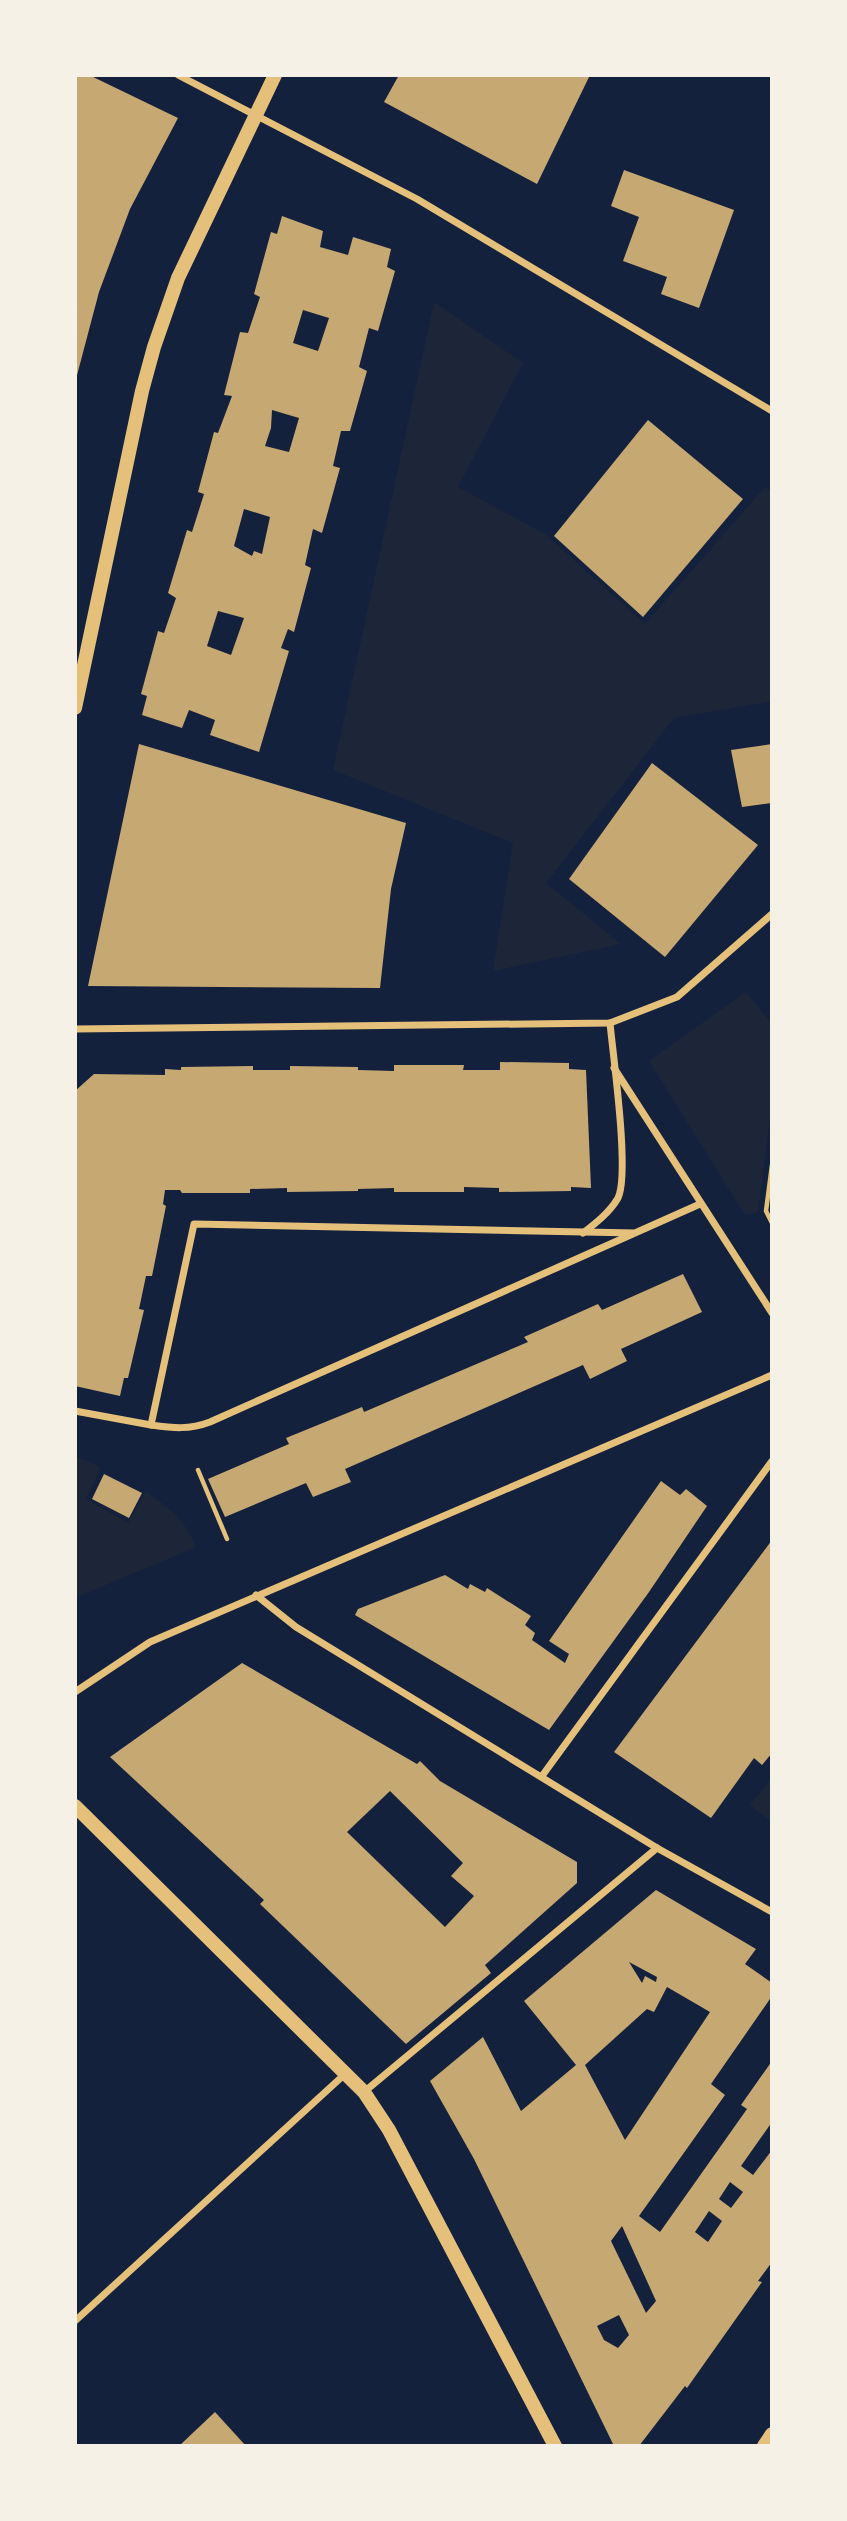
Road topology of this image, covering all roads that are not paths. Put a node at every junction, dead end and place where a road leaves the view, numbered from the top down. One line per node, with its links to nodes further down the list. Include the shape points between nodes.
1 (178, 75): 3 (street)
2 (275, 75): 3 (main road)
3 (254, 116): 4 (street, via 417,199); 5 (main road, via 178,278 154,347)
4 (772, 411)
5 (75, 708)
6 (772, 914): 7 (street, via 677,997)
7 (610, 1023): 8 (street); 9 (street)
8 (75, 1029)
9 (614, 1068): 10 (street); 11 (street, via 623,1168 619,1196)
10 (701, 1204): 12 (street); 13 (street)
11 (583, 1233): 12 (street); 16 (street, via 194,1224)
12 (635, 1233): 16 (street, via 209,1422 175,1429)
13 (772, 1313)
14 (772, 1375): 18 (street)
15 (75, 1412): 16 (street)
16 (151, 1425)
17 (772, 1461): 20 (street)
18 (257, 1595): 19 (street, via 150,1642); 20 (street, via 296,1627)
19 (75, 1692)
20 (542, 1776): 22 (street)
21 (75, 1806): 24 (main road)
22 (657, 1848): 23 (street); 25 (street)
23 (772, 1912)
24 (345, 2073): 25 (main road); 26 (street)
25 (364, 2092): 28 (main road, via 389,2130)
26 (75, 2321)
27 (772, 2434): 29 (main road)
28 (555, 2446)
29 (764, 2446)

